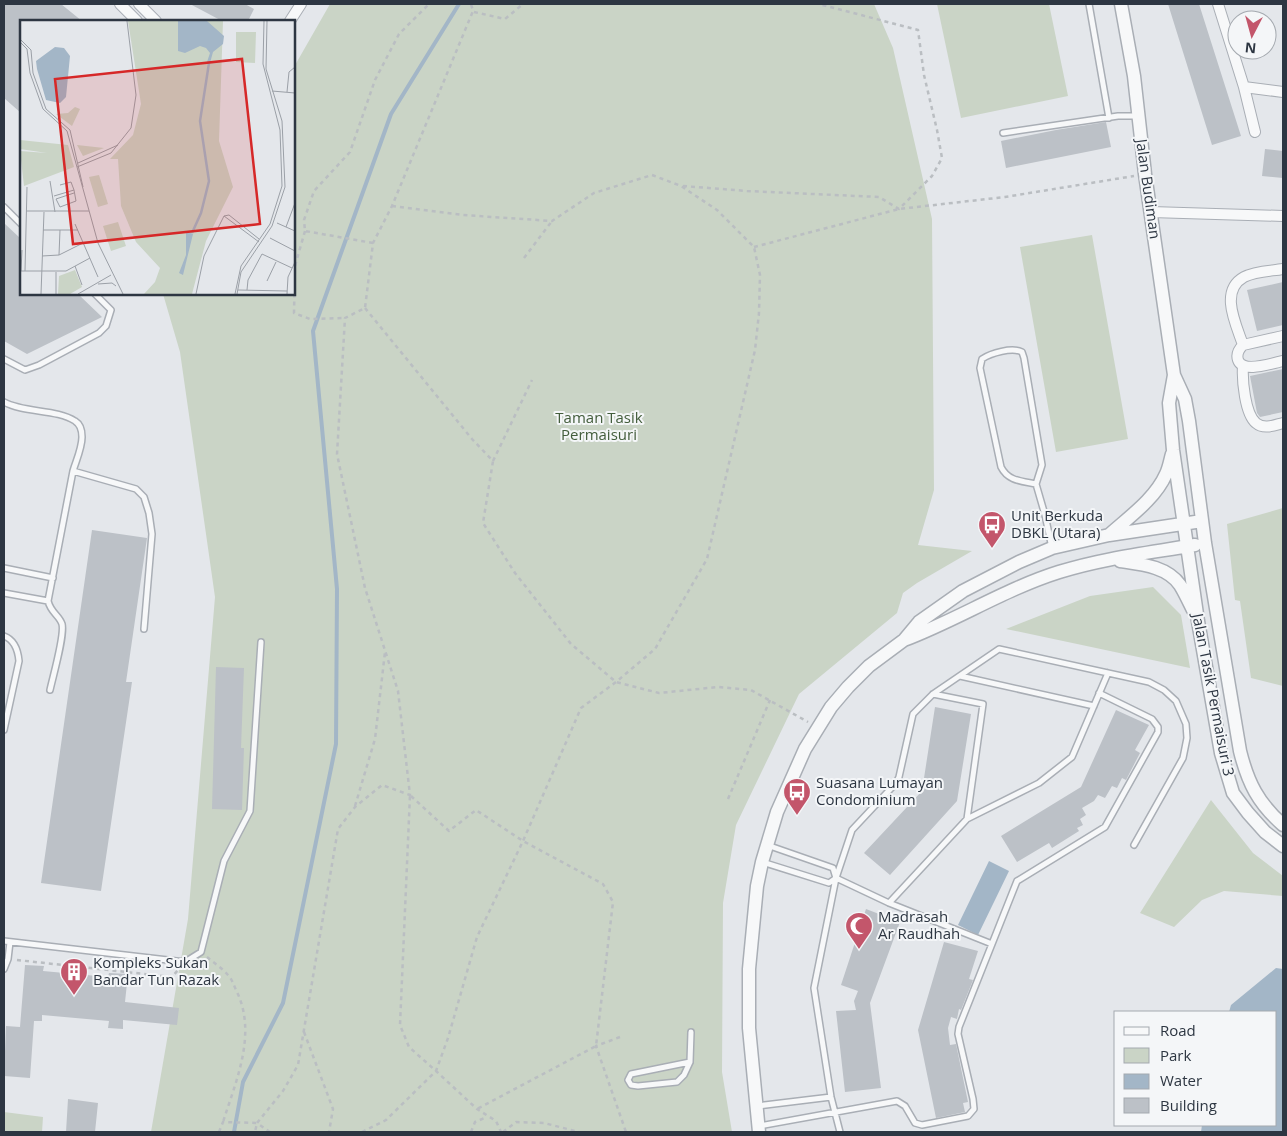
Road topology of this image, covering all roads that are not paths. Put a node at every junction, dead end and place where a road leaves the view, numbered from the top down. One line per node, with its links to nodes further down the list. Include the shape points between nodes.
1 (120, 4): 7 (street)
2 (139, 4): 8 (street)
3 (301, 4): 9 (street)
4 (1089, 4): 13 (lane)
5 (1121, 4): 12 (street, Jalan Budiman)
6 (1218, 4): 10 (street)
7 (136, 20)
8 (155, 20)
9 (291, 20)
10 (1244, 87): 11 (street); 14 (street)
11 (1283, 92)
12 (1138, 116): 13 (lane); 17 (street, Jalan Budiman)
13 (1109, 118): 15 (lane)
14 (1255, 132)
15 (1003, 133)
16 (4, 207): 19 (lane)
17 (1151, 212): 18 (street); 27 (street, Jalan Budiman)
18 (1283, 216)
19 (20, 223)
20 (1283, 269): 23 (street, via 1245,276 1232,290 1231,307)
21 (96, 295): 24 (lane, via 111,310 106,326 99,333 25,370)
22 (1283, 336): 23 (street)
23 (1243, 345): 26 (street, via 1239,349 1238,362)
24 (4, 359)
25 (1283, 361): 26 (street, via 1250,368)
26 (1243, 366): 29 (street, via 1242,380 1248,408 1256,423 1264,427)
27 (1174, 375): 30 (street, Jalan Budiman, via 1169,403); 33 (street, Jalan Budiman, via 1185,399)
28 (4, 402): 31 (lane, via 12,407 62,416 74,420 81,427 82,438)
29 (1283, 423)
30 (1174, 450): 34 (street, Jalan Budiman); 35 (street, via 1166,474 1155,490 1143,505)
31 (73, 471): 41 (lane); 45 (lane, via 136,489 144,497 152,534)
32 (1036, 484): 32 (lane, via 1042,465 1022,352 988,355 980,368 1001,467 1010,477); 38 (lane)
33 (1202, 521): 34 (street); 36 (street, Jalan Tasik Permaisuri 3)
34 (1184, 524): 35 (street); 37 (street, Jalan Tasik Permaisuri 3)
35 (1108, 535): 38 (street)
36 (1204, 543): 37 (street); 57 (street, Jalan Tasik Permaisuri 3, via 1244,768 1259,800)
37 (1187, 546): 39 (street); 44 (street, Jalan Tasik Permaisuri 3)
38 (1052, 548): 47 (street, via 963,591 919,622)
39 (1105, 560): 44 (street, via 1161,570 1179,584); 47 (street, via 1058,573)
40 (4, 568): 41 (lane)
41 (53, 578): 43 (lane)
42 (4, 593): 43 (lane)
43 (48, 601): 51 (lane, via 62,625)
44 (1198, 621): 60 (street, Jalan Tasik Permaisuri 3, via 1221,753 1233,793 1265,832)
45 (144, 629)
46 (4, 636): 55 (lane, via 14,644 19,661)
47 (904, 640): 58 (street, via 869,666 831,707 806,749 777,812)
48 (260, 642): 65 (lane, via 250,811 224,861 201,952 186,962)
49 (1108, 673): 50 (lane, via 999,649); 53 (lane); 59 (lane, via 1149,682 1164,690 1176,701 1186,724 1183,758)
50 (960, 676): 52 (lane); 54 (lane)
51 (50, 690)
52 (933, 694): 56 (lane, via 983,704); 62 (lane, via 913,714 896,783 852,830)
53 (1099, 694): 54 (lane); 66 (lane, via 1152,719 1158,732 1105,827 1017,881)
54 (1094, 706): 56 (lane, via 1072,757 1039,783)
55 (4, 730)
56 (967, 819): 63 (lane)
57 (1283, 825)
58 (767, 844): 61 (street); 62 (lane, via 832,868)
59 (1134, 845)
60 (1283, 846)
61 (762, 862): 62 (lane, via 829,883); 71 (street, via 750,969 749,1028)
62 (836, 878): 63 (lane); 70 (lane, via 814,988)
63 (889, 903): 66 (lane)
64 (4, 941): 65 (lane)
65 (10, 942): 67 (lane)
66 (992, 944): 72 (lane, via 958,1028 973,1099 974,1109 968,1116 922,1125 915,1123 905,1106 897,1101)
67 (4, 969)
68 (691, 1032): 69 (lane)
69 (690, 1062): 69 (lane, via 677,1082 638,1086 631,1085 628,1080 631,1074)
70 (831, 1097): 71 (lane); 72 (lane)
71 (757, 1106): 73 (street)
72 (835, 1112): 73 (lane); 74 (lane)
73 (759, 1129)
74 (840, 1132)

